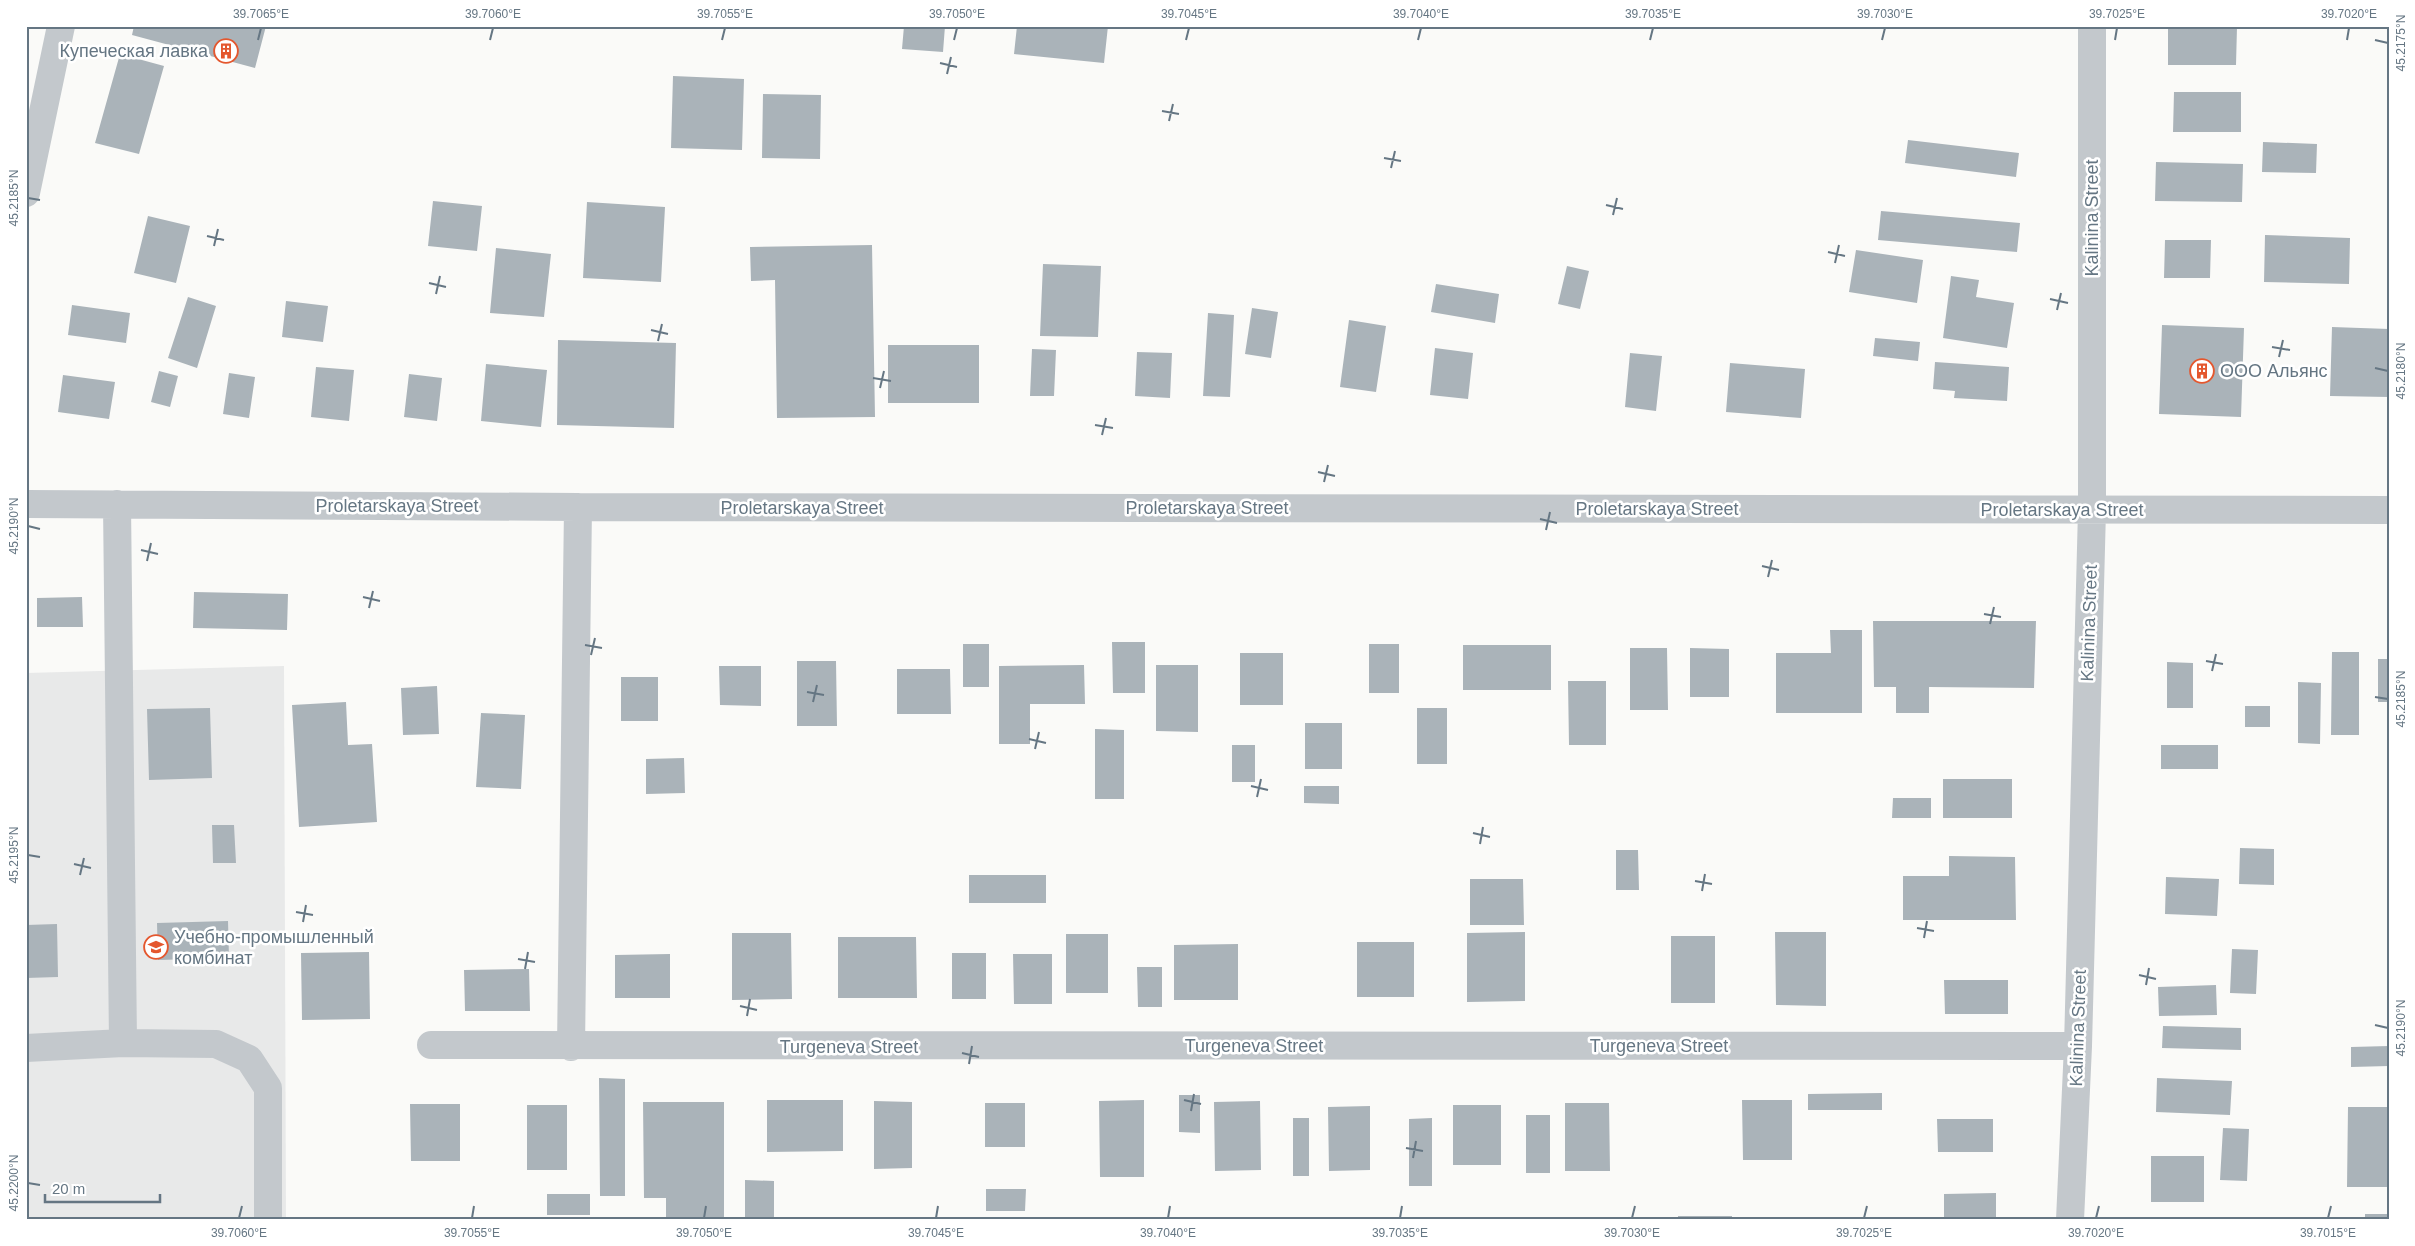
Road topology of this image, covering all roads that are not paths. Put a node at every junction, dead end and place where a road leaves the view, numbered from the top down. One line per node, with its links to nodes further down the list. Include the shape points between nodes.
1 (61, 26): 3 (street)
2 (2092, 26): 7 (street, Kalinina Street)
3 (26, 193)
4 (26, 504): 5 (street, Proletarskaya Street)
5 (116, 504): 6 (street, Proletarskaya Street); 9 (street)
6 (578, 507): 7 (street, Proletarskaya Street); 12 (street)
7 (2092, 510): 8 (street, Proletarskaya Street); 11 (street, Kalinina Street)
8 (2389, 510)
9 (123, 1043): 13 (street); 14 (street, via 216,1044 249,1058 268,1088)
10 (431, 1045): 12 (street, Turgeneva Street)
11 (2078, 1046): 12 (street, Turgeneva Street); 15 (street, Kalinina Street)
12 (571, 1047)
13 (26, 1048)
14 (268, 1220)
15 (2070, 1220)

